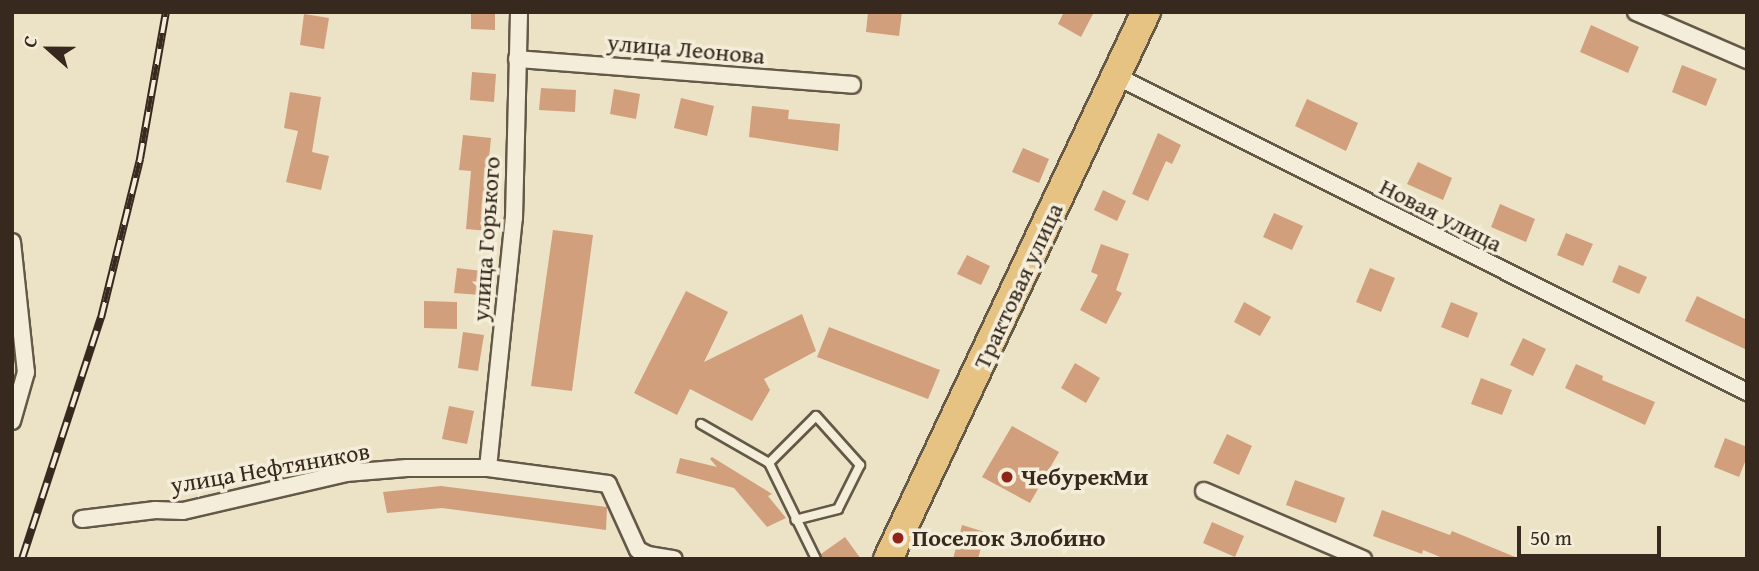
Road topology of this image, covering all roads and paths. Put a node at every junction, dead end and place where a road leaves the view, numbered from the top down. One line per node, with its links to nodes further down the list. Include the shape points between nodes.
1 (519, 12): 4 (street, улица Горького)
2 (1146, 12): 6 (highway, Трактовая улица)
3 (1636, 12): 5 (street)
4 (517, 59): 7 (street, улица Леонова); 13 (street, улица Горького, via 514,218)
5 (1747, 61)
6 (1116, 76): 9 (street, Новая улица); 19 (highway, Трактовая улица)
7 (852, 85)
8 (12, 242): 10 (street, via 26,372)
9 (1747, 392)
10 (12, 421)
11 (701, 424): 12 (lane)
12 (769, 463): 16 (lane); 16 (lane, via 816,416 860,465 838,509)
13 (488, 468): 15 (street, улица Нефтяников, via 346,473 183,511); 17 (street, улица Нефтяников, via 608,484 638,550)
14 (1204, 491): 20 (street)
15 (82, 519)
16 (795, 520): 18 (lane)
17 (674, 559)
18 (816, 559)
19 (888, 559)
20 (1363, 559)

